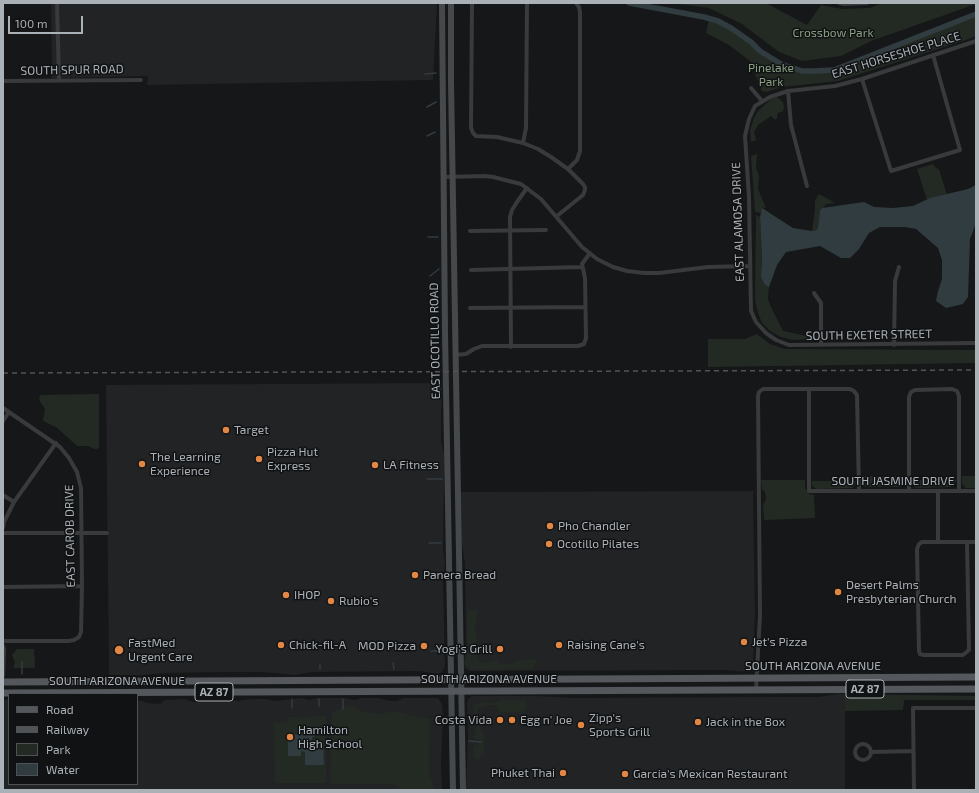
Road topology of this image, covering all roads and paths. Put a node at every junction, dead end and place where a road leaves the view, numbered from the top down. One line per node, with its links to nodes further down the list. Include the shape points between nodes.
1 (57, 3): 12 (street)
2 (442, 3): 21 (main road, EAST OCOTILLO ROAD)
3 (451, 3): 22 (main road, EAST OCOTILLO ROAD)
4 (472, 3): 19 (street, via 472,133 476,136 497,137)
5 (527, 3): 19 (street, via 526,128)
6 (576, 3): 20 (street, via 580,12 580,151 577,160)
7 (839, 3): 8 (street)
8 (867, 3)
9 (976, 41): 10 (street, EAST HORSESHOE PLACE)
10 (933, 55): 11 (street, EAST HORSESHOE PLACE); 11 (street, via 960,150 891,171)
11 (862, 79): 16 (street, EAST HORSESHOE PLACE, via 835,86)
12 (59, 80): 13 (street, SOUTH SPUR ROAD); 14 (street, SOUTH SPUR ROAD)
13 (141, 80)
14 (3, 81)
15 (751, 88): 17 (street)
16 (788, 91): 17 (street, EAST HORSESHOE PLACE); 23 (street, via 791,125)
17 (762, 101): 18 (street, EAST HORSESHOE PLACE)
18 (754, 106): 30 (street, EAST ALAMOSA DRIVE, via 745,136)
19 (523, 143): 20 (street, via 551,156)
20 (568, 169): 25 (street, via 583,184 585,190 583,195)
21 (443, 177): 22 (street); 64 (main road, EAST OCOTILLO ROAD)
22 (453, 177): 24 (street, via 493,177); 44 (main road, EAST OCOTILLO ROAD)
23 (807, 186)
24 (527, 188): 25 (street); 28 (street, via 512,210)
25 (557, 216): 29 (street)
26 (546, 230): 28 (street)
27 (470, 231): 28 (street)
28 (509, 231): 33 (street)
29 (590, 253): 30 (street, via 613,267 644,273); 31 (street)
30 (750, 266): 39 (street, EAST ALAMOSA DRIVE, via 751,311 756,322)
31 (582, 267): 33 (street); 37 (street, via 585,275)
32 (899, 267): 42 (street, via 895,281)
33 (510, 269): 34 (street); 36 (street)
34 (470, 270)
35 (814, 292): 41 (street, via 821,303)
36 (511, 307): 37 (street); 38 (street); 43 (street)
37 (585, 307): 43 (street, via 585,341 582,345)
38 (470, 308)
39 (766, 333): 41 (street, SOUTH EXETER STREET, via 789,345)
40 (976, 344): 42 (street, SOUTH EXETER STREET)
41 (821, 345): 42 (street, SOUTH EXETER STREET)
42 (894, 345)
43 (511, 347): 44 (street, via 478,347 466,354)
44 (455, 355): 65 (main road, EAST OCOTILLO ROAD)
45 (809, 389): 50 (street, via 850,389 857,395); 50 (street, SOUTH JASMINE DRIVE, via 809,491); 71 (street, via 763,389 758,396 760,615)
46 (3, 408): 47 (street, EAST CAROB DRIVE)
47 (9, 412): 48 (street); 49 (street, EAST CAROB DRIVE)
48 (3, 421)
49 (56, 443): 56 (street); 60 (street, EAST CAROB DRIVE, via 77,472 81,488)
50 (859, 491): 51 (street, SOUTH JASMINE DRIVE)
51 (909, 491): 52 (street, SOUTH JASMINE DRIVE); 53 (street, via 911,392 952,389 957,391 959,396)
52 (938, 491): 53 (street, SOUTH JASMINE DRIVE); 61 (street)
53 (959, 491): 54 (street, SOUTH JASMINE DRIVE)
54 (976, 491)
55 (3, 495): 56 (street)
56 (14, 502): 57 (street)
57 (3, 528)
58 (106, 532): 60 (street)
59 (3, 533): 60 (street)
60 (80, 533): 66 (street, EAST CAROB DRIVE)
61 (938, 542): 62 (street); 62 (street, via 922,542 917,549 919,651 924,656 965,654 969,650)
62 (967, 542): 63 (street)
63 (976, 542)
64 (449, 555): 65 (main road); 73 (main road, EAST OCOTILLO ROAD)
65 (458, 555): 74 (main road, EAST OCOTILLO ROAD)
66 (82, 586): 67 (street); 68 (street, EAST CAROB DRIVE, via 79,637 68,641)
67 (3, 587)
68 (3, 641)
69 (3, 646): 70 (street)
70 (3, 676)
71 (757, 677): 72 (main road, SOUTH ARIZONA AVENUE / AZ 87); 74 (main road, SOUTH ARIZONA AVENUE / AZ 87); 77 (street)
72 (976, 677)
73 (451, 679): 74 (main road, SOUTH ARIZONA AVENUE / AZ 87); 75 (main road, SOUTH ARIZONA AVENUE / AZ 87); 78 (main road, EAST OCOTILLO ROAD)
74 (460, 679): 79 (main road, EAST OCOTILLO ROAD)
75 (3, 682)
76 (976, 689): 77 (main road, SOUTH ARIZONA AVENUE / AZ 87)
77 (756, 690): 79 (main road, SOUTH ARIZONA AVENUE / AZ 87)
78 (452, 691): 79 (main road, SOUTH ARIZONA AVENUE / AZ 87); 80 (main road, SOUTH ARIZONA AVENUE / AZ 87); 84 (main road, EAST OCOTILLO ROAD)
79 (460, 691): 85 (main road, EAST OCOTILLO ROAD)
80 (3, 693)
81 (976, 708): 82 (street, via 913,708)
82 (913, 751): 83 (street); 86 (street)
83 (871, 752)
84 (453, 790)
85 (462, 790)
86 (914, 790)

